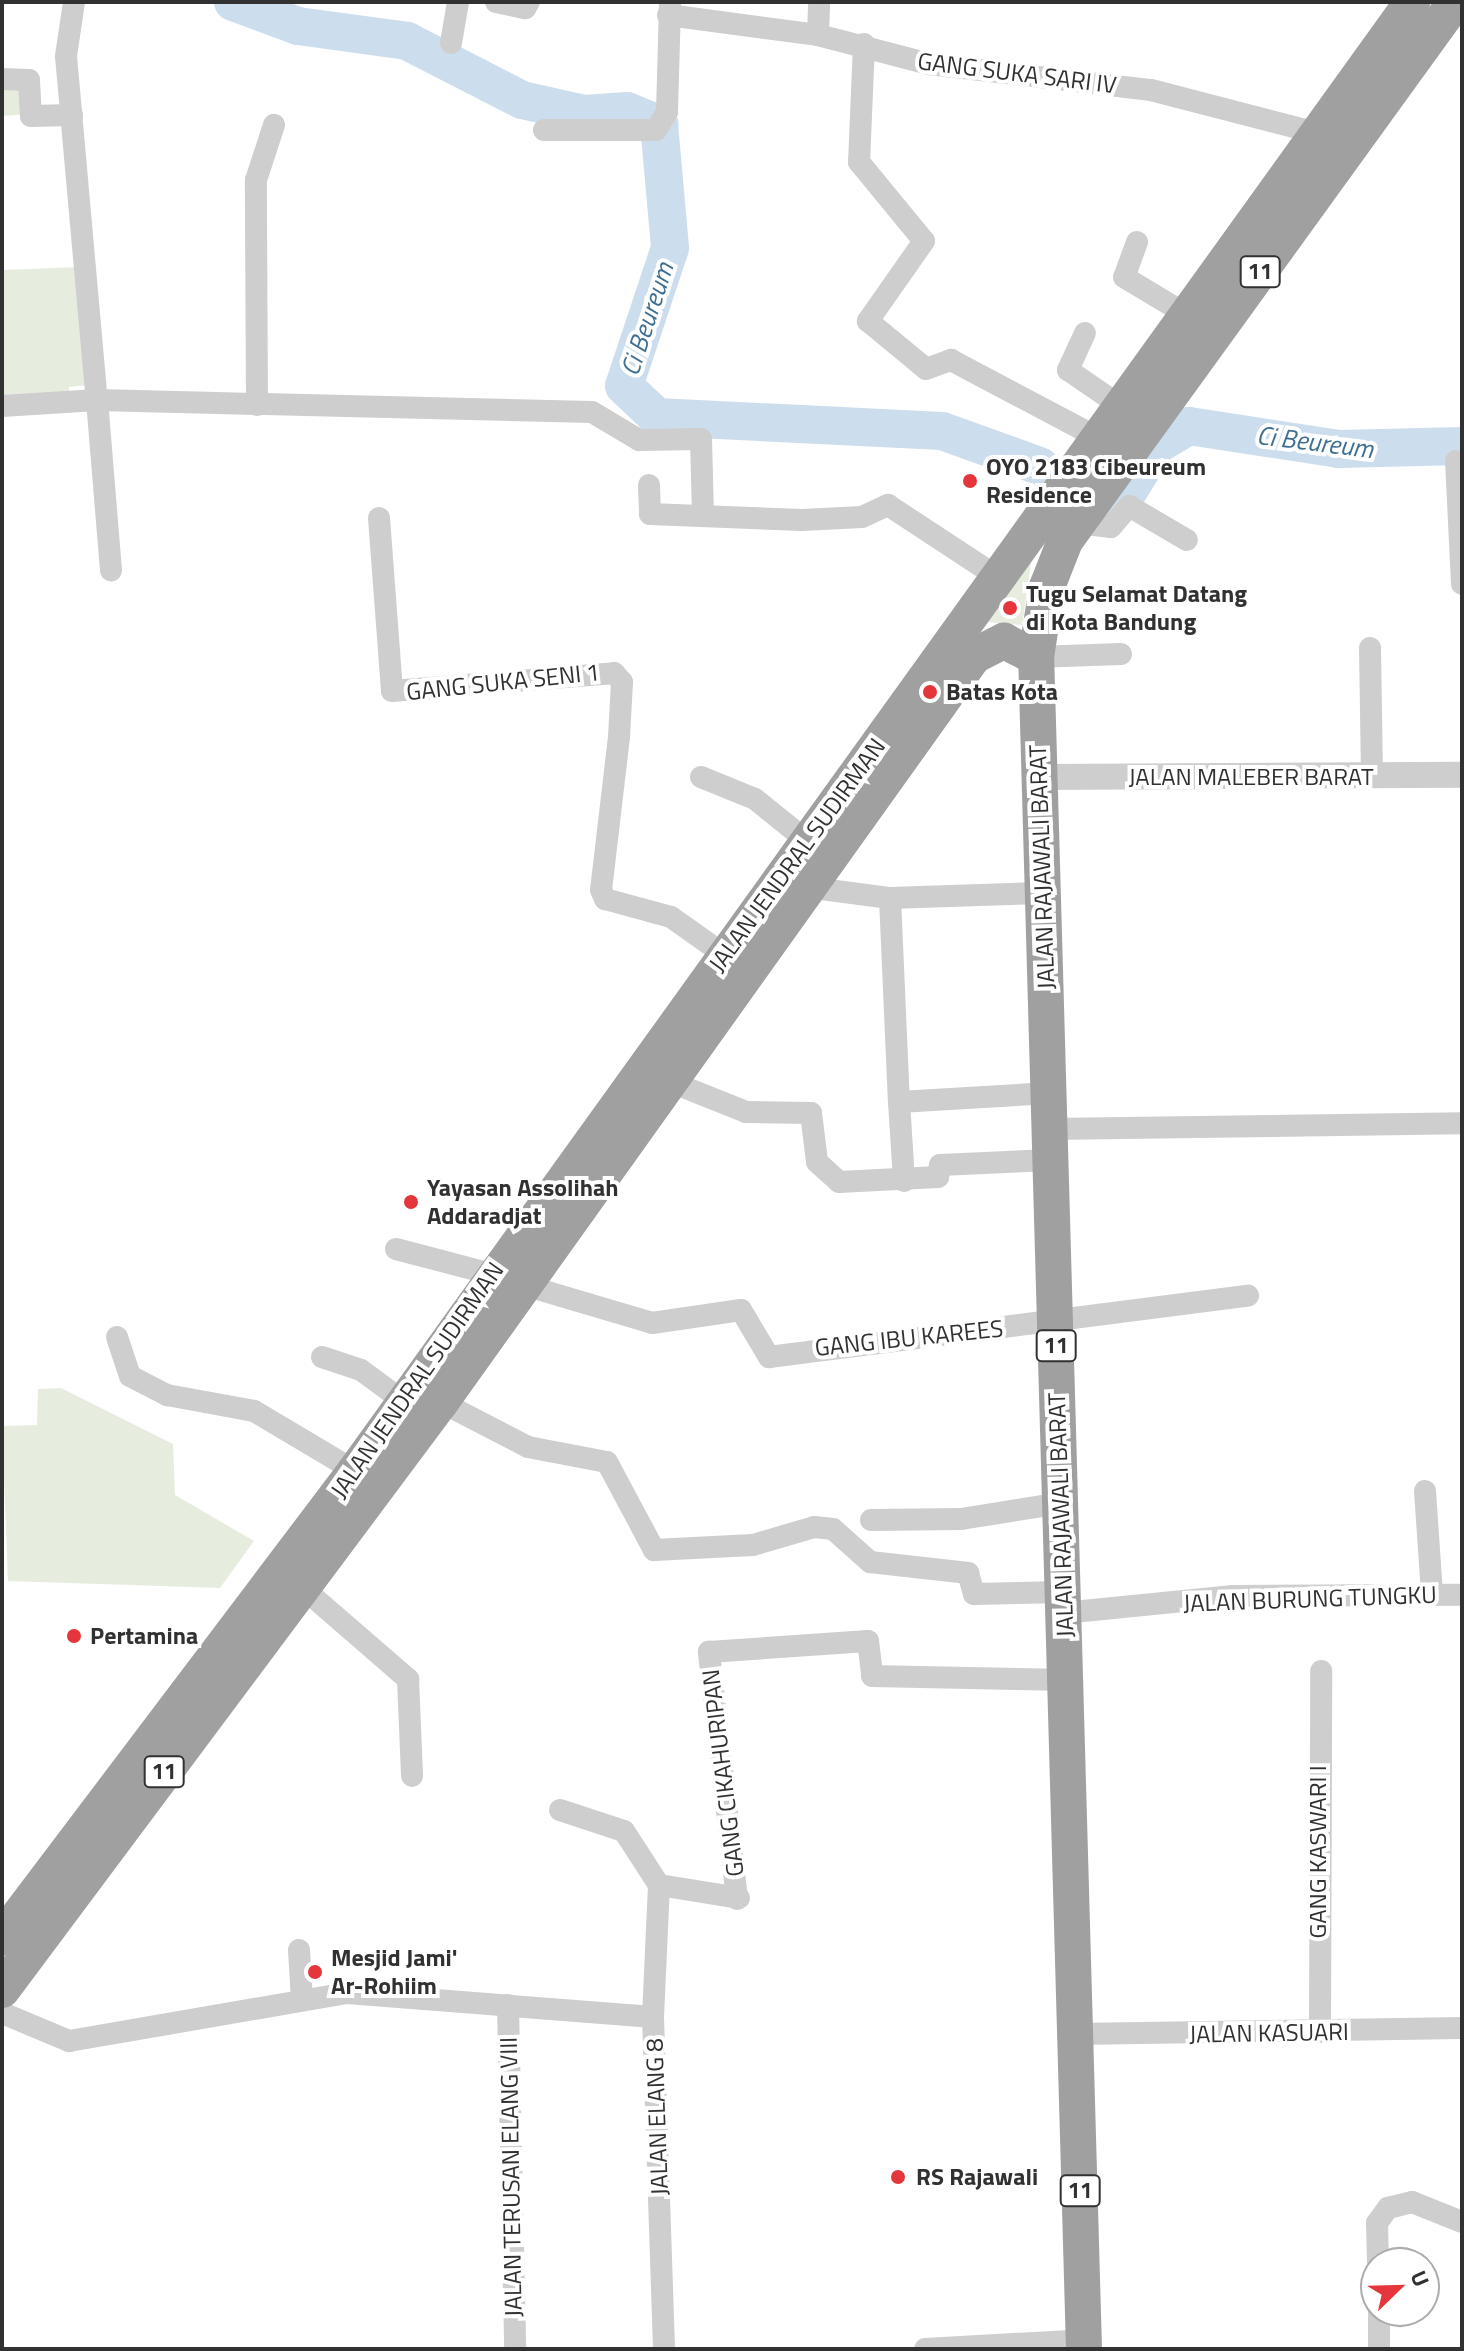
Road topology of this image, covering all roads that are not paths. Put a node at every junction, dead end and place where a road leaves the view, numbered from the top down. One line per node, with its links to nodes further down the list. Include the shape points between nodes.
1 (74, 2): 13 (street, via 66,56)
2 (458, 2): 10 (street)
3 (496, 2): 4 (street, via 525,8)
4 (529, 2)
5 (819, 2): 9 (street)
6 (1412, 2): 16 (highway, 11)
7 (1455, 2): 29 (highway, 11)
8 (669, 8): 9 (street, GANG SUKA SARI IV); 15 (street, via 662,121)
9 (818, 35): 11 (street, GANG SUKA SARI IV)
10 (451, 43)
11 (864, 44): 16 (street, GANG SUKA SARI IV, via 929,64 1203,100); 24 (street, via 859,162 924,241 868,321 926,369 951,360)
12 (2, 79): 13 (street, via 29,80 31,116)
13 (72, 115): 20 (street)
14 (274, 125): 21 (street, via 256,180)
15 (544, 130)
16 (1317, 133): 18 (highway, 11)
17 (1137, 242): 18 (street, via 1124,277)
18 (1189, 316): 23 (highway, 11)
19 (1085, 333): 23 (street, via 1068,370)
20 (97, 400): 21 (street, via 179,397); 22 (street); 31 (street)
21 (257, 405): 27 (street, via 592,412 639,440 698,438)
22 (2, 406)
23 (1125, 409): 24 (highway, 11)
24 (1102, 440): 29 (highway, 11)
25 (1456, 461): 33 (street)
26 (649, 485): 27 (street, via 650,514)
27 (703, 516): 32 (street, via 862,517 888,505)
28 (379, 518): 45 (street, GANG SUKA SENI 1, via 392,688 594,670 619,677 601,890 605,899 671,917)
29 (1065, 524): 30 (street, via 1111,527 1129,506); 32 (highway, JALAN JENDRAL SUDIRMAN / 11); 36 (highway, JALAN RAJAWALI BARAT / 11, via 1050,572)
30 (1187, 540)
31 (111, 570)
32 (999, 578): 41 (highway, JALAN JENDRAL SUDIRMAN / 11)
33 (1458, 585)
34 (1370, 648): 40 (street)
35 (1121, 654): 36 (street)
36 (1036, 657): 39 (highway, JALAN RAJAWALI BARAT / 11); 42 (highway, JALAN JENDRAL SUDIRMAN / 11, via 1004,641 974,656)
37 (1462, 775): 40 (street, JALAN MALEBER BARAT)
38 (701, 777): 41 (street, via 765,805)
39 (1040, 777): 40 (street, JALAN MALEBER BARAT); 43 (highway, JALAN RAJAWALI BARAT / 11)
40 (1372, 777)
41 (807, 841): 45 (highway, JALAN JENDRAL SUDIRMAN / 11)
42 (806, 887): 44 (street); 46 (highway, JALAN JENDRAL SUDIRMAN / 11)
43 (1043, 893): 44 (street); 48 (highway, JALAN RAJAWALI BARAT / 11)
44 (890, 898): 49 (street)
45 (723, 954): 46 (highway, JALAN JENDRAL SUDIRMAN / 11)
46 (691, 1027): 47 (highway, JALAN JENDRAL SUDIRMAN / 11); 54 (highway, JALAN JENDRAL SUDIRMAN / 11)
47 (671, 1082): 52 (street, via 746,1112 811,1113 817,1162 832,1180); 54 (highway, JALAN JENDRAL SUDIRMAN / 11)
48 (1049, 1093): 49 (street); 51 (highway, JALAN RAJAWALI BARAT / 11)
49 (899, 1102): 52 (street)
50 (1462, 1123): 51 (street)
51 (1050, 1145): 52 (street, via 940,1165 938,1177); 56 (highway, JALAN RAJAWALI BARAT / 11)
52 (904, 1181)
53 (396, 1249): 54 (street)
54 (507, 1280): 56 (street, GANG IBU KAREES, via 652,1323 741,1310 764,1354); 59 (highway, JALAN JENDRAL SUDIRMAN / 11); 60 (highway, JALAN JENDRAL SUDIRMAN / 11)
55 (1248, 1296): 56 (street, GANG IBU KAREES)
56 (1055, 1322): 63 (highway, JALAN RAJAWALI BARAT / 11)
57 (117, 1337): 61 (street, via 130,1376 144,1384 175,1398 254,1411)
58 (322, 1357): 59 (street, via 361,1370)
59 (403, 1401): 61 (highway, JALAN JENDRAL SUDIRMAN / 11)
60 (441, 1402): 65 (highway, JALAN JENDRAL SUDIRMAN / 11); 68 (street, JALAN BURUNG TUNGKU, via 528,1447 607,1462 654,1550 753,1545 814,1527 833,1529 870,1562 968,1573 974,1594)
61 (355, 1471): 65 (highway, JALAN JENDRAL SUDIRMAN / 11)
62 (1425, 1491): 66 (street)
63 (1061, 1503): 64 (street, via 961,1519); 68 (highway, JALAN RAJAWALI BARAT / 11)
64 (871, 1520)
65 (291, 1580): 71 (highway, JALAN JENDRAL SUDIRMAN / 11); 72 (street, via 408,1679)
66 (1432, 1595): 67 (street, JALAN BURUNG TUNGKU); 68 (street, JALAN BURUNG TUNGKU)
67 (1462, 1595)
68 (1063, 1603): 70 (highway, JALAN RAJAWALI BARAT / 11)
69 (1321, 1671): 83 (street, GANG KASWARI I)
70 (1065, 1680): 74 (street, GANG CIKAHURIPAN, via 872,1676 868,1641 709,1652 738,1898); 84 (highway, JALAN RAJAWALI BARAT / 11)
71 (194, 1704): 75 (highway, JALAN JENDRAL SUDIRMAN / 11); 77 (highway, JALAN JENDRAL SUDIRMAN / 11)
72 (412, 1776)
73 (560, 1810): 74 (street, via 624,1831)
74 (659, 1885): 81 (street, JALAN ELANG 8)
75 (2, 1938)
76 (299, 1950): 78 (street)
77 (2, 1990)
78 (302, 2000): 79 (street, via 347,1993); 80 (street, via 69,2041)
79 (508, 2005): 81 (street); 89 (street, JALAN TERUSAN ELANG VIII)
80 (2, 2013)
81 (653, 2017): 90 (street, JALAN ELANG 8)
82 (1462, 2028): 83 (street, JALAN KASUARI)
83 (1320, 2032): 84 (street, JALAN KASUARI)
84 (1076, 2034): 88 (highway, JALAN RAJAWALI BARAT / 11)
85 (1462, 2222): 86 (street, via 1412,2202 1388,2208 1377,2223)
86 (1378, 2247)
87 (1379, 2327): 92 (street)
88 (1084, 2345): 91 (street)
89 (515, 2349)
90 (664, 2349)
91 (925, 2349)
92 (1379, 2349)

